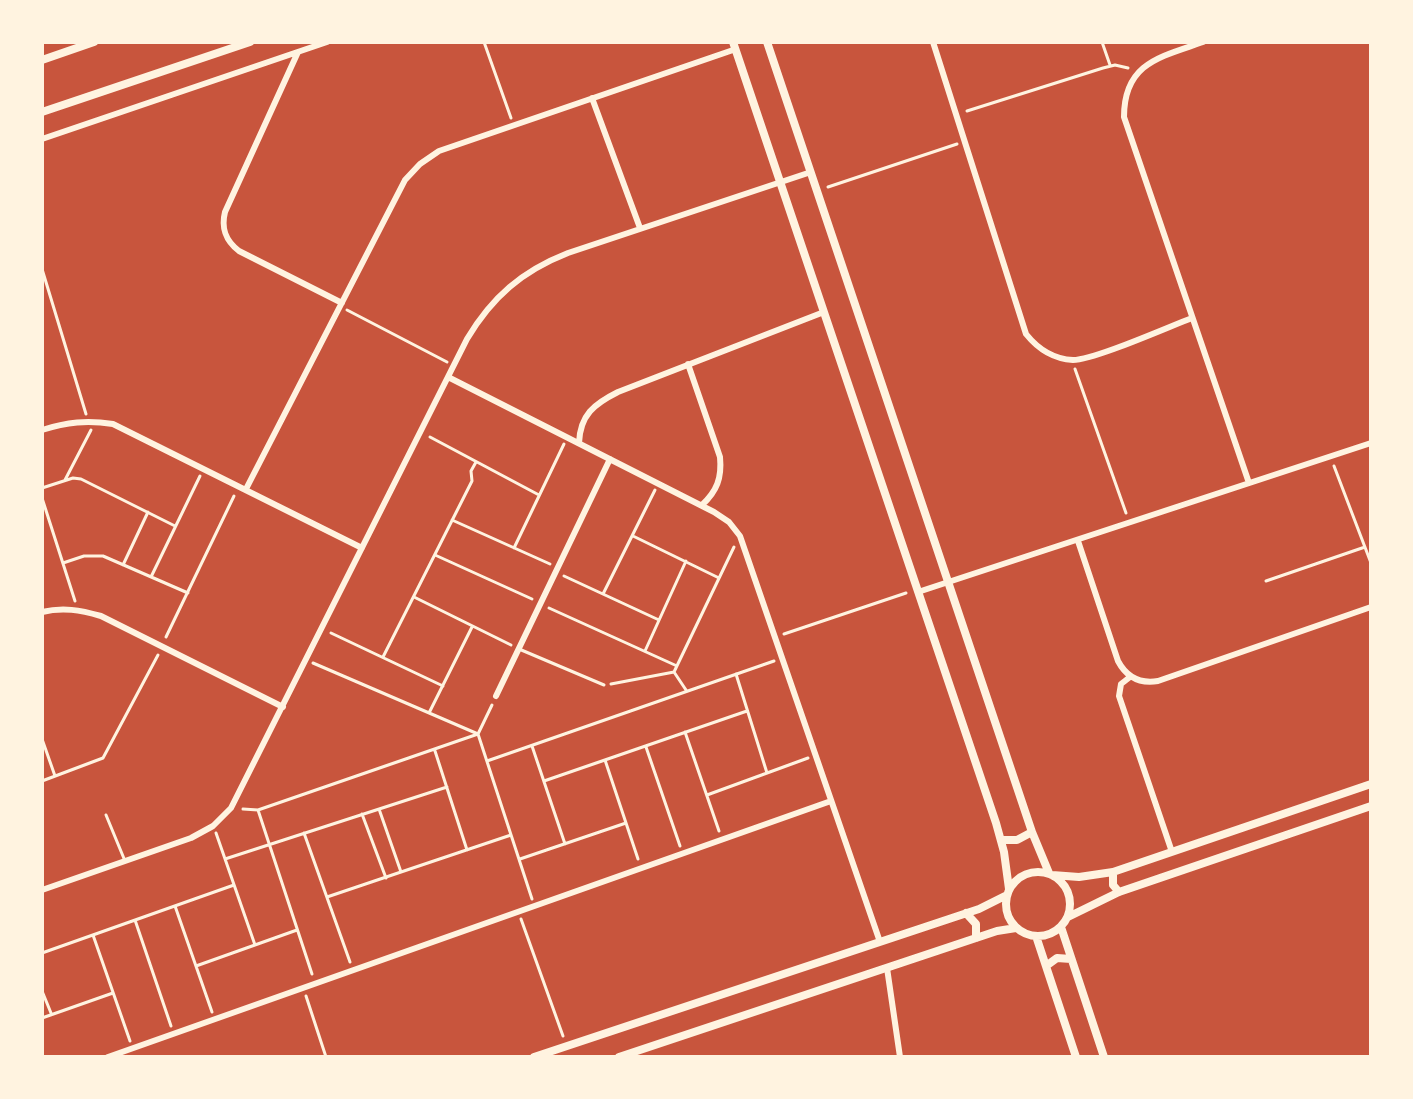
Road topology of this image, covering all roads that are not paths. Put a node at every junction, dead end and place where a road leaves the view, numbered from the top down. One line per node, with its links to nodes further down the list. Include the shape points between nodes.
1 (94, 42): 9 (street)
2 (250, 42): 11 (street)
3 (327, 42): 8 (street)
4 (767, 42): 13 (street)
5 (933, 42): 18 (street, via 1026,334 1045,353 1072,360)
6 (1203, 42): 18 (street, via 1149,62 1137,72 1126,93 1124,117)
7 (734, 45): 10 (street); 14 (street)
8 (298, 52): 12 (street); 16 (street, via 225,212 224,229 239,251)
9 (42, 60)
10 (592, 98): 15 (street); 16 (street, via 439,151 420,164 405,180)
11 (42, 112)
12 (42, 139)
13 (811, 172): 14 (street); 30 (street)
14 (781, 182): 15 (street); 17 (street)
15 (640, 228): 20 (street, via 542,263 519,277 480,316)
16 (341, 304): 26 (street)
17 (824, 312): 19 (street); 31 (street)
18 (1192, 318): 25 (street)
19 (688, 364): 22 (street, via 594,406 580,429); 27 (street, via 720,457 718,484)
20 (448, 377): 22 (street); 29 (street)
21 (42, 430): 26 (street, via 64,423 113,424)
22 (579, 443): 24 (street)
23 (1371, 443): 25 (street)
24 (610, 459): 27 (street); 34 (street)
25 (1249, 483): 28 (street)
26 (242, 487): 29 (street)
27 (702, 505): 40 (street, via 740,536)
28 (1078, 541): 30 (street); 35 (street, via 1118,661)
29 (362, 548): 38 (street)
30 (948, 582): 31 (street); 43 (street)
31 (918, 590): 44 (street)
32 (1371, 607): 35 (street, via 1158,681)
33 (42, 612): 38 (street, via 78,610 101,616)
34 (518, 648): 36 (lane); 37 (street)
35 (1130, 677): 45 (street, via 1121,684 1119,696)
36 (604, 685)
37 (496, 696)
38 (283, 707): 46 (street, via 231,808 213,826)
39 (1371, 784): 45 (street)
40 (831, 801): 58 (street); 63 (street)
41 (1371, 808): 51 (street)
42 (106, 815): 46 (lane)
43 (1032, 832): 44 (street); 48 (street)
44 (1001, 840): 50 (street)
45 (1172, 852): 47 (street)
46 (125, 861): 49 (street)
47 (1113, 872): 48 (street); 51 (street)
48 (1051, 874): 50 (street, via 1026,873); 53 (street, via 1065,885)
49 (42, 890)
50 (1008, 892): 52 (street, via 991,905); 55 (street, via 1006,909)
51 (1119, 892): 53 (street)
52 (966, 913): 57 (street, via 976,924); 58 (street)
53 (1068, 917): 54 (street)
54 (1061, 927): 56 (street); 59 (street)
55 (1016, 928): 56 (street); 57 (street)
56 (1036, 936): 60 (street)
57 (976, 938): 61 (street)
58 (880, 942): 62 (street)
59 (1071, 959): 60 (street, via 1057,958); 68 (street)
60 (1046, 966): 67 (street)
61 (887, 968): 65 (street); 66 (street)
62 (549, 1055): 64 (street)
63 (108, 1057)
64 (534, 1057)
65 (619, 1057)
66 (900, 1057)
67 (1076, 1057)
68 (1104, 1057)

